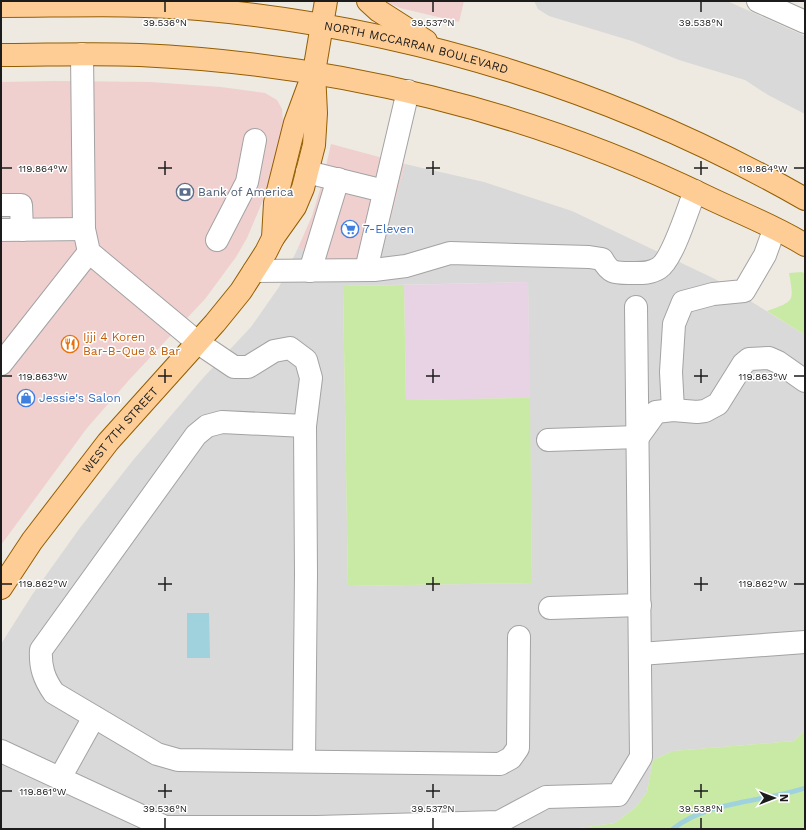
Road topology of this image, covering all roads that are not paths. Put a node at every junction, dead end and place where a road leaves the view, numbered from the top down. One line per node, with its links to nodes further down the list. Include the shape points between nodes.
1 (326, 1): 6 (main road, WEST 7TH STREET)
2 (368, 1): 7 (main road)
3 (758, 1): 5 (street)
4 (1, 6): 6 (main road, NORTH MCCARRAN BOULEVARD, via 106,5 199,9)
5 (805, 22)
6 (322, 26): 7 (main road, NORTH MCCARRAN BOULEVARD); 10 (main road, WEST 7TH STREET)
7 (439, 50): 17 (main road, NORTH MCCARRAN BOULEVARD, via 498,65 626,111 706,146)
8 (82, 54): 9 (main road); 10 (main road, via 140,55); 19 (street)
9 (1, 55)
10 (314, 72): 11 (main road); 13 (main road, WEST 7TH STREET, via 314,145); 22 (main road, WEST 7TH STREET, via 291,135 275,202)
11 (408, 91): 15 (street); 16 (main road, via 534,126 665,176)
12 (255, 140): 23 (street, via 247,182)
13 (307, 172): 14 (street); 22 (main road, WEST 7TH STREET, via 295,208)
14 (338, 179): 15 (street); 28 (street)
15 (384, 191): 26 (street)
16 (695, 191): 21 (main road); 26 (street, via 672,252 660,267 650,272 617,273 608,270 602,259 589,256 450,253 406,266)
17 (805, 199)
18 (1, 205): 20 (street, via 21,205)
19 (84, 229): 20 (street); 25 (street)
20 (11, 230)
21 (774, 230): 24 (main road); 33 (street, via 765,255 744,291 713,294 683,302 674,324 671,372)
22 (273, 238): 27 (main road, WEST 7TH STREET)
23 (217, 240)
24 (805, 245)
25 (89, 252): 30 (street); 31 (street)
26 (366, 270): 28 (street)
27 (254, 271): 28 (street); 30 (main road, WEST 7TH STREET, via 237,297)
28 (310, 271)
29 (636, 307): 35 (street)
30 (197, 342): 34 (street, via 234,367 248,367 274,351 290,348 306,360 311,378); 37 (main road, WEST 7TH STREET, via 108,442)
31 (1, 364)
32 (805, 381): 33 (street, via 768,358 749,359 743,364 718,404 705,411)
33 (673, 410): 35 (street, via 656,412)
34 (305, 426): 44 (street, via 222,422 207,426 196,435 127,530 41,650 40,663 45,681 54,693); 46 (street)
35 (638, 437): 36 (street); 39 (street)
36 (548, 440)
37 (7, 570): 38 (main road, WEST 7TH STREET)
38 (1, 588)
39 (640, 605): 40 (street); 43 (street)
40 (550, 608)
41 (519, 637): 46 (street, via 518,748 511,758 500,764)
42 (805, 642): 43 (street)
43 (640, 654): 48 (street, via 641,757 618,795 546,797 499,822)
44 (94, 717): 46 (street, via 156,754 178,760); 47 (street)
45 (1, 751): 47 (street)
46 (304, 761)
47 (60, 778): 48 (street, via 165,827)
48 (214, 828)

